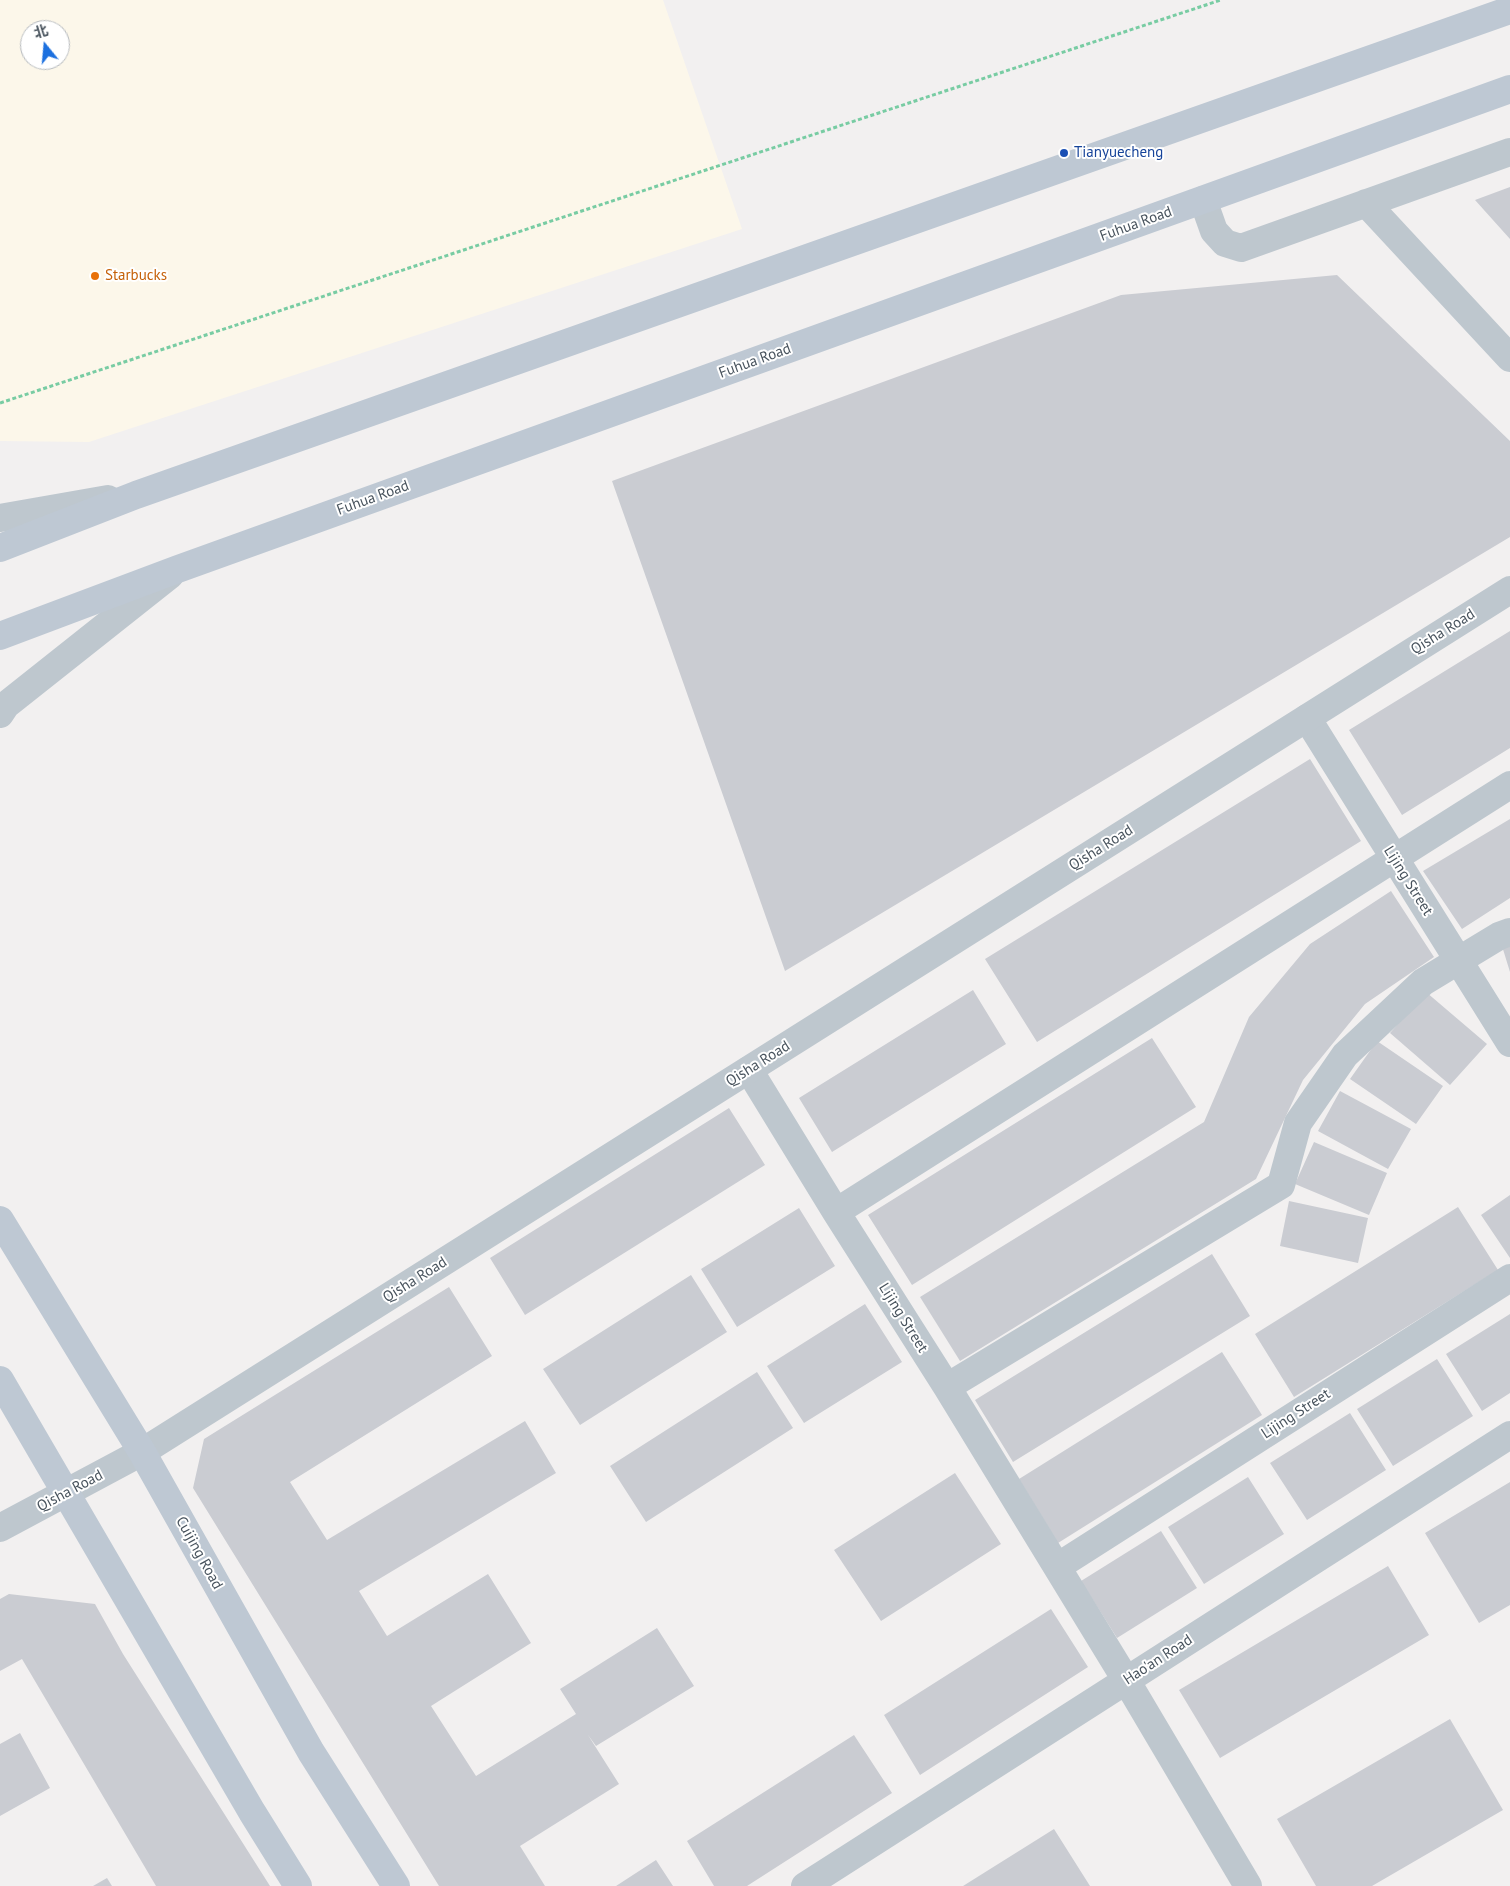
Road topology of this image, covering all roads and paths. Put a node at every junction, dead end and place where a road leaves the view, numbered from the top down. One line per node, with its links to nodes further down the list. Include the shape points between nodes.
1 (1221, 0): 8 (path)
2 (1510, 10): 9 (main road)
3 (1510, 89): 5 (main road, Fuhua Road)
4 (1510, 152): 6 (street)
5 (1203, 200): 6 (street, via 1214,231 1225,243 1242,248); 12 (main road, Fuhua Road)
6 (1366, 203): 7 (street)
7 (1510, 358)
8 (0, 402)
9 (136, 494): 10 (street); 11 (main road)
10 (0, 518)
11 (0, 548)
12 (178, 569): 14 (main road, Fuhua Road); 15 (street, via 6,705)
13 (1510, 590): 16 (street, Qisha Road)
14 (0, 636)
15 (0, 714)
16 (1307, 718): 18 (street, Lijing Street); 22 (street, Qisha Road)
17 (1510, 786): 18 (street)
18 (1394, 858): 20 (street, Lijing Street); 23 (street)
19 (1510, 932): 20 (street)
20 (1458, 961): 21 (street, Lijing Street); 27 (street, via 1423,982 1345,1055 1298,1124 1281,1185)
21 (1510, 1043)
22 (749, 1070): 23 (street, Lijing Street); 29 (street, Qisha Road)
23 (836, 1212): 27 (street, Lijing Street)
24 (0, 1220): 29 (main road, Cuijing Road)
25 (1510, 1278): 32 (street, Lijing Street)
26 (0, 1380): 30 (main road)
27 (947, 1386): 32 (street, Lijing Street)
28 (1510, 1435): 33 (street, Hao'an Road)
29 (142, 1452): 30 (street, Qisha Road); 35 (main road, Cuijing Road, via 311,1752)
30 (66, 1493): 31 (street, Qisha Road); 34 (main road)
31 (0, 1528)
32 (1057, 1568): 33 (street, Lijing Street)
33 (1126, 1680): 36 (street, Hao'an Road); 37 (street, Lijing Street)
34 (298, 1886)
35 (396, 1886)
36 (805, 1886)
37 (1248, 1886)

